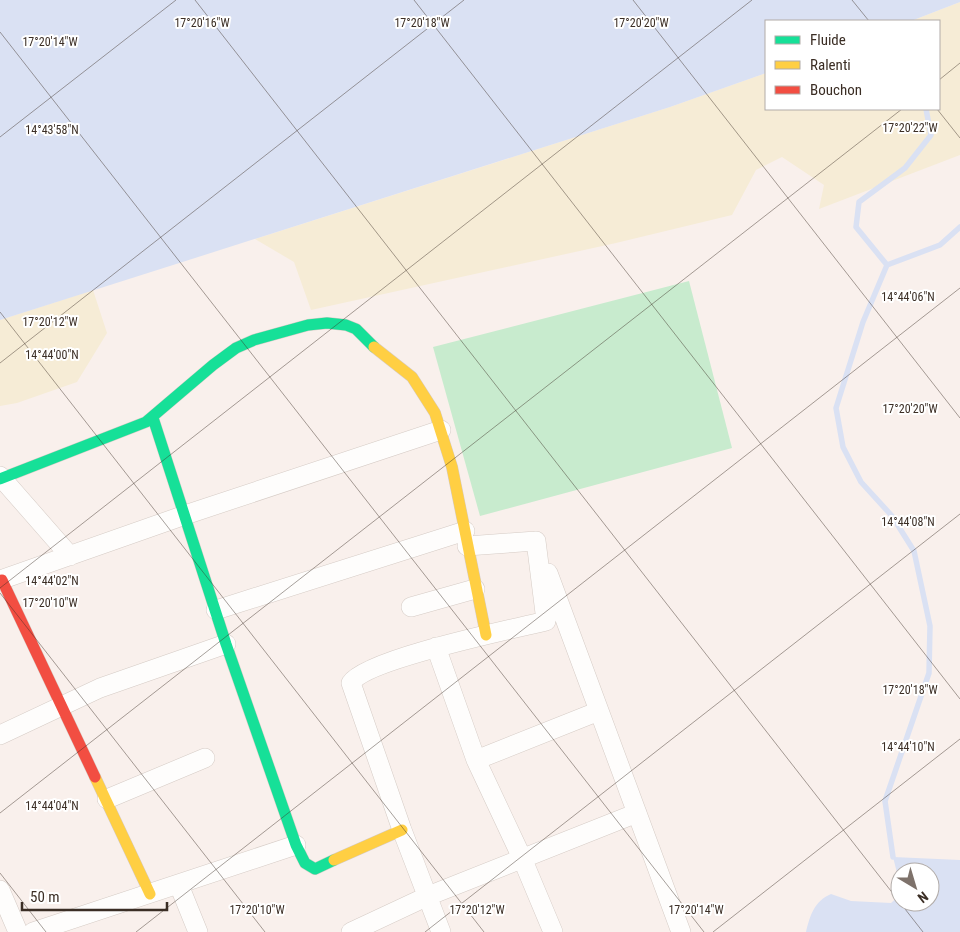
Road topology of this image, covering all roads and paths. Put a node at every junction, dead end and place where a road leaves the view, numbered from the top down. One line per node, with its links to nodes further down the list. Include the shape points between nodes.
1 (153, 418): 2 (street, via 236,348 308,325 327,323 356,329 381,354 412,377 435,413); 3 (street, via 135,428); 4 (street)
2 (441, 430): 4 (street); 5 (street, via 452,466)
3 (1, 478): 7 (street)
4 (185, 515): 7 (street); 11 (street)
5 (466, 538): 6 (street); 9 (street); 11 (street)
6 (536, 541): 12 (street, via 546,621); 16 (street)
7 (70, 556): 8 (street)
8 (1, 580): 15 (street)
9 (475, 589): 10 (street); 12 (street)
10 (411, 607)
11 (216, 610): 13 (street)
12 (486, 635): 14 (street)
13 (226, 644): 15 (street, via 100,688); 23 (street)
14 (436, 647): 19 (street); 22 (street, via 363,672 351,682)
15 (60, 706): 17 (street); 20 (street)
16 (599, 711): 19 (street); 21 (street)
17 (0, 735)
18 (205, 758): 20 (street)
19 (476, 760): 24 (street)
20 (107, 799): 27 (street)
21 (637, 813): 24 (street); 35 (street)
22 (402, 830): 23 (street, via 315,869 306,863); 28 (street)
23 (296, 845): 25 (street)
24 (522, 858): 28 (street); 34 (street)
25 (179, 885): 27 (street); 31 (street)
26 (0, 890): 29 (street)
27 (150, 894): 30 (street)
28 (428, 896): 32 (street); 33 (street)
29 (18, 932)
30 (34, 932)
31 (198, 932)
32 (351, 932)
33 (441, 932)
34 (552, 932)
35 (681, 932)

